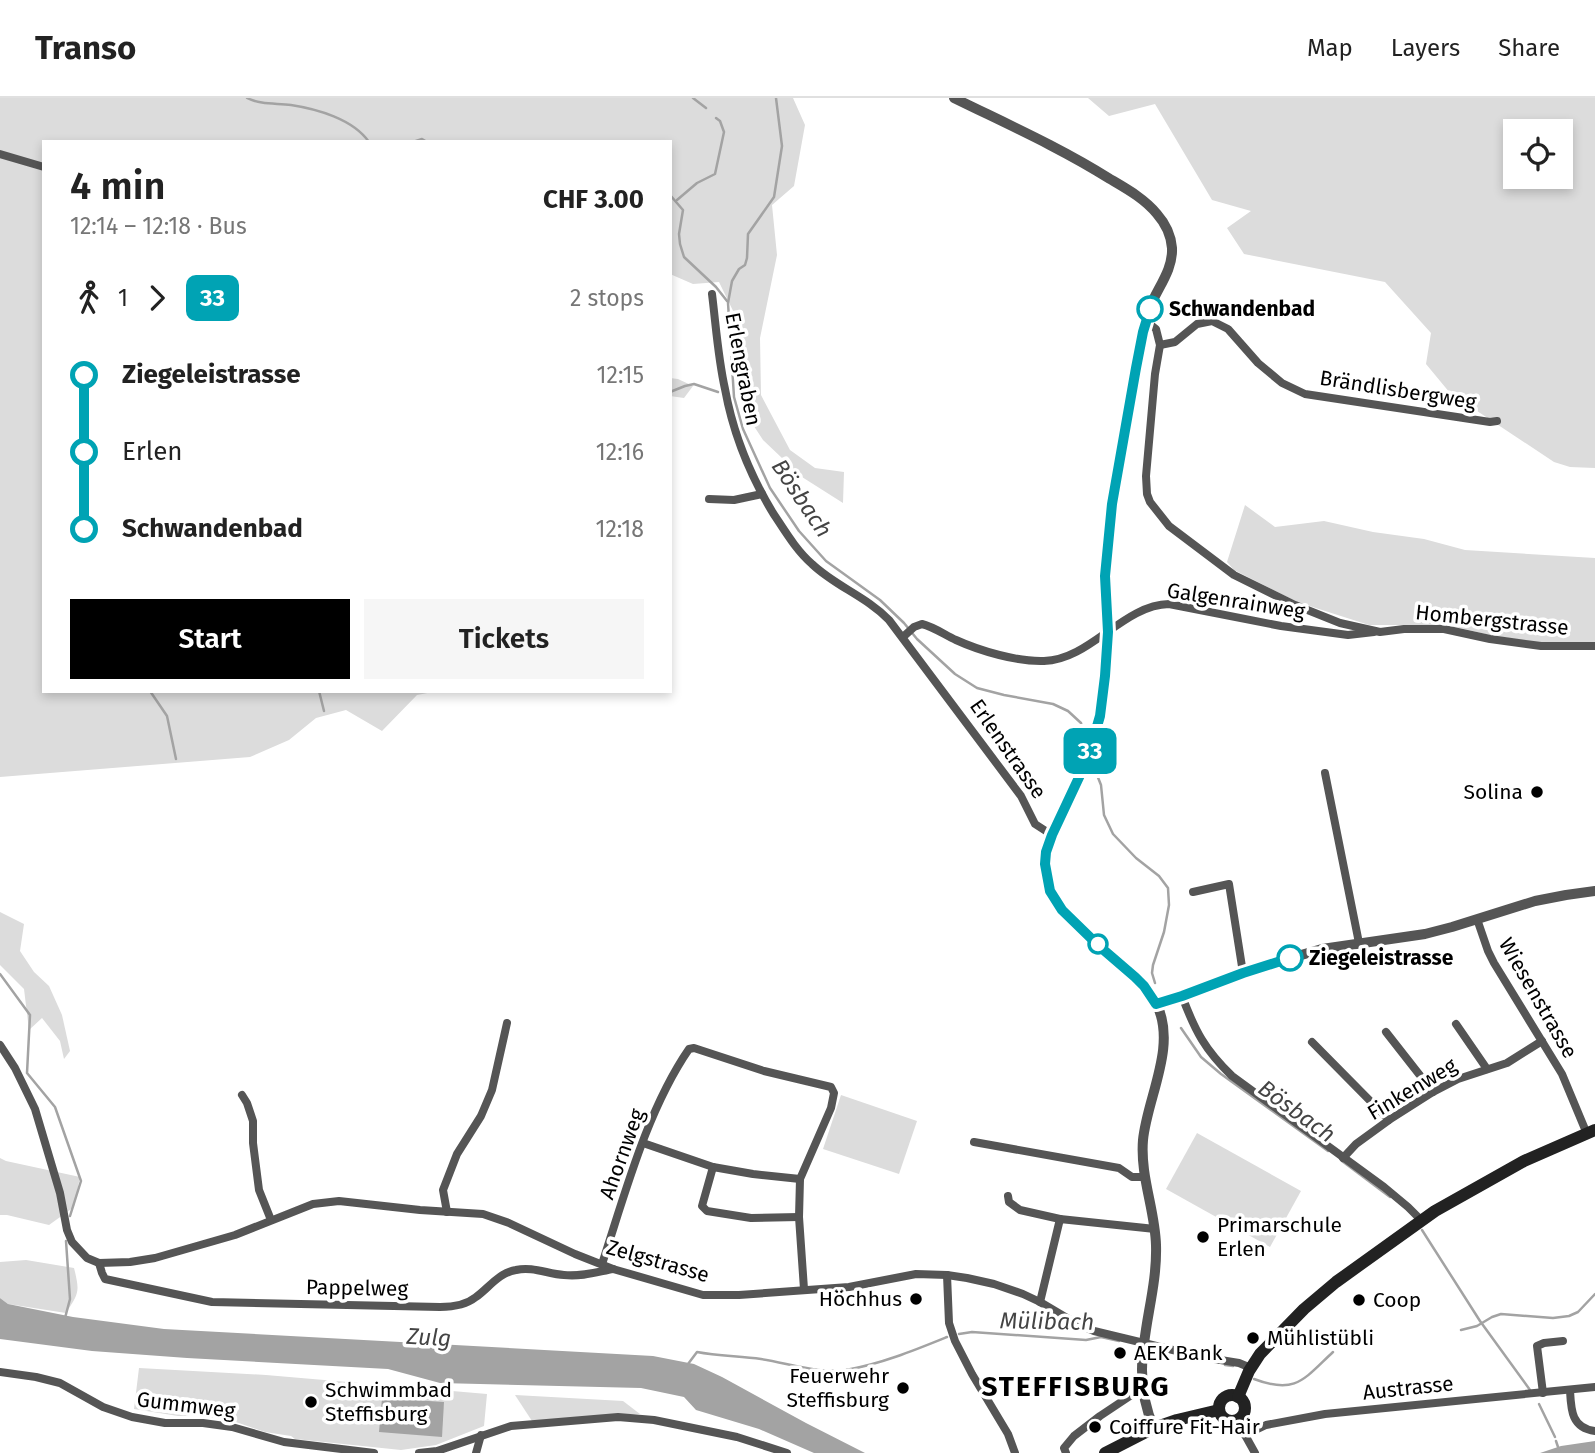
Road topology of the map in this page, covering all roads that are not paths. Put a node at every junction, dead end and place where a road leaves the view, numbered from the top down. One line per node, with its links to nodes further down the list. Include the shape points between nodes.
1 (954, 98): 5 (street, via 1102,173 1159,216 1171,241 1171,261)
2 (0, 154): 3 (street)
3 (42, 166)
4 (712, 294): 8 (street, Erlengraben, via 724,387 741,446)
5 (1145, 323): 6 (street, via 1156,329); 11 (street, via 1112,504 1105,576)
6 (1160, 345): 7 (street, Brändlisbergweg, via 1175,342 1197,324 1212,321 1228,329 1282,383 1305,394); 12 (street, Hombergstrasse, via 1146,476 1147,494 1155,510 1181,536 1234,575 1340,623)
7 (1497, 421)
8 (762, 494): 9 (street); 10 (street, Erlengraben, via 803,556)
9 (709, 499)
10 (908, 632): 11 (street, Galgenrainweg, via 926,624 986,652 1042,661 1070,656); 15 (street, Erlenstrasse, via 1021,796 1035,824)
11 (1108, 632): 12 (street, Galgenrainweg, via 1144,609 1169,604 1280,626 1348,635); 15 (street, via 1097,728)
12 (1380, 632): 13 (street, Hombergstrasse, via 1444,629 1541,646)
13 (1595, 646)
14 (1325, 773): 19 (street)
15 (1052, 835): 22 (street, via 1045,873 1057,904 1144,986)
16 (1595, 891): 18 (street, via 1535,901)
17 (1193, 892): 20 (street, via 1229,884)
18 (1477, 919): 19 (street, via 1425,934); 26 (street, Wiesenstrasse, via 1493,962)
19 (1359, 943): 20 (street)
20 (1243, 973): 21 (street)
21 (1182, 996): 22 (street); 36 (street, via 1197,1033 1218,1062)
22 (1156, 1004): 38 (street, via 1162,1054 1144,1132)
23 (507, 1023): 41 (street, via 492,1090 443,1190)
24 (1456, 1024): 29 (street)
25 (1386, 1031): 30 (street)
26 (1542, 1041): 29 (street, Finkenweg, via 1507,1063); 33 (street, Wiesenstrasse)
27 (1312, 1042): 32 (street)
28 (0, 1045): 47 (street, via 35,1109 72,1242 87,1258)
29 (1487, 1069): 30 (street, Finkenweg)
30 (1433, 1092): 32 (street, Finkenweg)
31 (242, 1095): 43 (street, via 253,1121 259,1190)
32 (1389, 1120): 36 (street, Finkenweg)
33 (1591, 1132): 45 (main road, via 1513,1167)
34 (974, 1142): 38 (street, via 1119,1168 1132,1177)
35 (643, 1143): 37 (street); 39 (street, Ahornweg, via 682,1059 694,1048 831,1087 831,1108); 48 (street, Ahornweg)
36 (1343, 1158): 45 (street)
37 (713, 1167): 39 (street); 42 (street, via 702,1206 707,1210 751,1218)
38 (1145, 1177): 46 (street)
39 (800, 1179): 42 (street)
40 (1008, 1196): 44 (street, via 1020,1210)
41 (447, 1212): 43 (street, Zelgstrasse, via 339,1201 313,1204); 48 (street, Zelgstrasse, via 483,1214)
42 (799, 1217): 51 (street)
43 (271, 1220): 47 (street, Zelgstrasse, via 155,1258)
44 (1060, 1220): 46 (street); 52 (street)
45 (1421, 1220): 55 (main road, via 1310,1304)
46 (1155, 1229): 54 (street, via 1156,1259)
47 (100, 1263): 49 (street, Pappelweg, via 106,1279 212,1302 440,1307 475,1298 501,1275 516,1269 583,1275)
48 (602, 1264): 49 (street, Zelgstrasse)
49 (613, 1269): 51 (street, Zelgstrasse, via 703,1295)
50 (947, 1275): 51 (street, Zelgstrasse, via 916,1274 849,1287); 52 (street, Zelgstrasse, via 994,1284); 72 (street, via 949,1323 955,1341)
51 (804, 1289)
52 (1040, 1302): 54 (street, Zelgstrasse, via 1088,1329)
53 (1563, 1341): 60 (street, via 1538,1346)
54 (1143, 1342): 55 (street, Zelgstrasse); 59 (street)
55 (1251, 1368): 61 (main road)
56 (0, 1372): 68 (street, Gummweg, via 60,1383 103,1408 132,1417 232,1427 284,1442)
57 (1595, 1387): 58 (street, Austrasse)
58 (1570, 1390): 60 (street, Austrasse); 65 (street, via 1574,1417 1583,1428)
59 (1144, 1392): 64 (street); 73 (street, via 1133,1394 1074,1436)
60 (1543, 1393): 66 (street, Austrasse, via 1325,1414 1266,1425)
61 (1238, 1397): 62 (main road, via 1225,1397); 63 (main road, via 1244,1408)
62 (1219, 1410): 63 (main road, via 1226,1419); 64 (main road)
63 (1237, 1419): 66 (street)
64 (1154, 1428): 74 (main road)
65 (1595, 1431)
66 (1245, 1435): 75 (street)
67 (481, 1436): 69 (street); 70 (street); 71 (street, via 511,1426 618,1417 737,1437)
68 (374, 1453)
69 (419, 1453)
70 (476, 1453)
71 (787, 1453)
72 (1015, 1453)
73 (1066, 1453)
74 (1105, 1453)
75 (1255, 1453)

